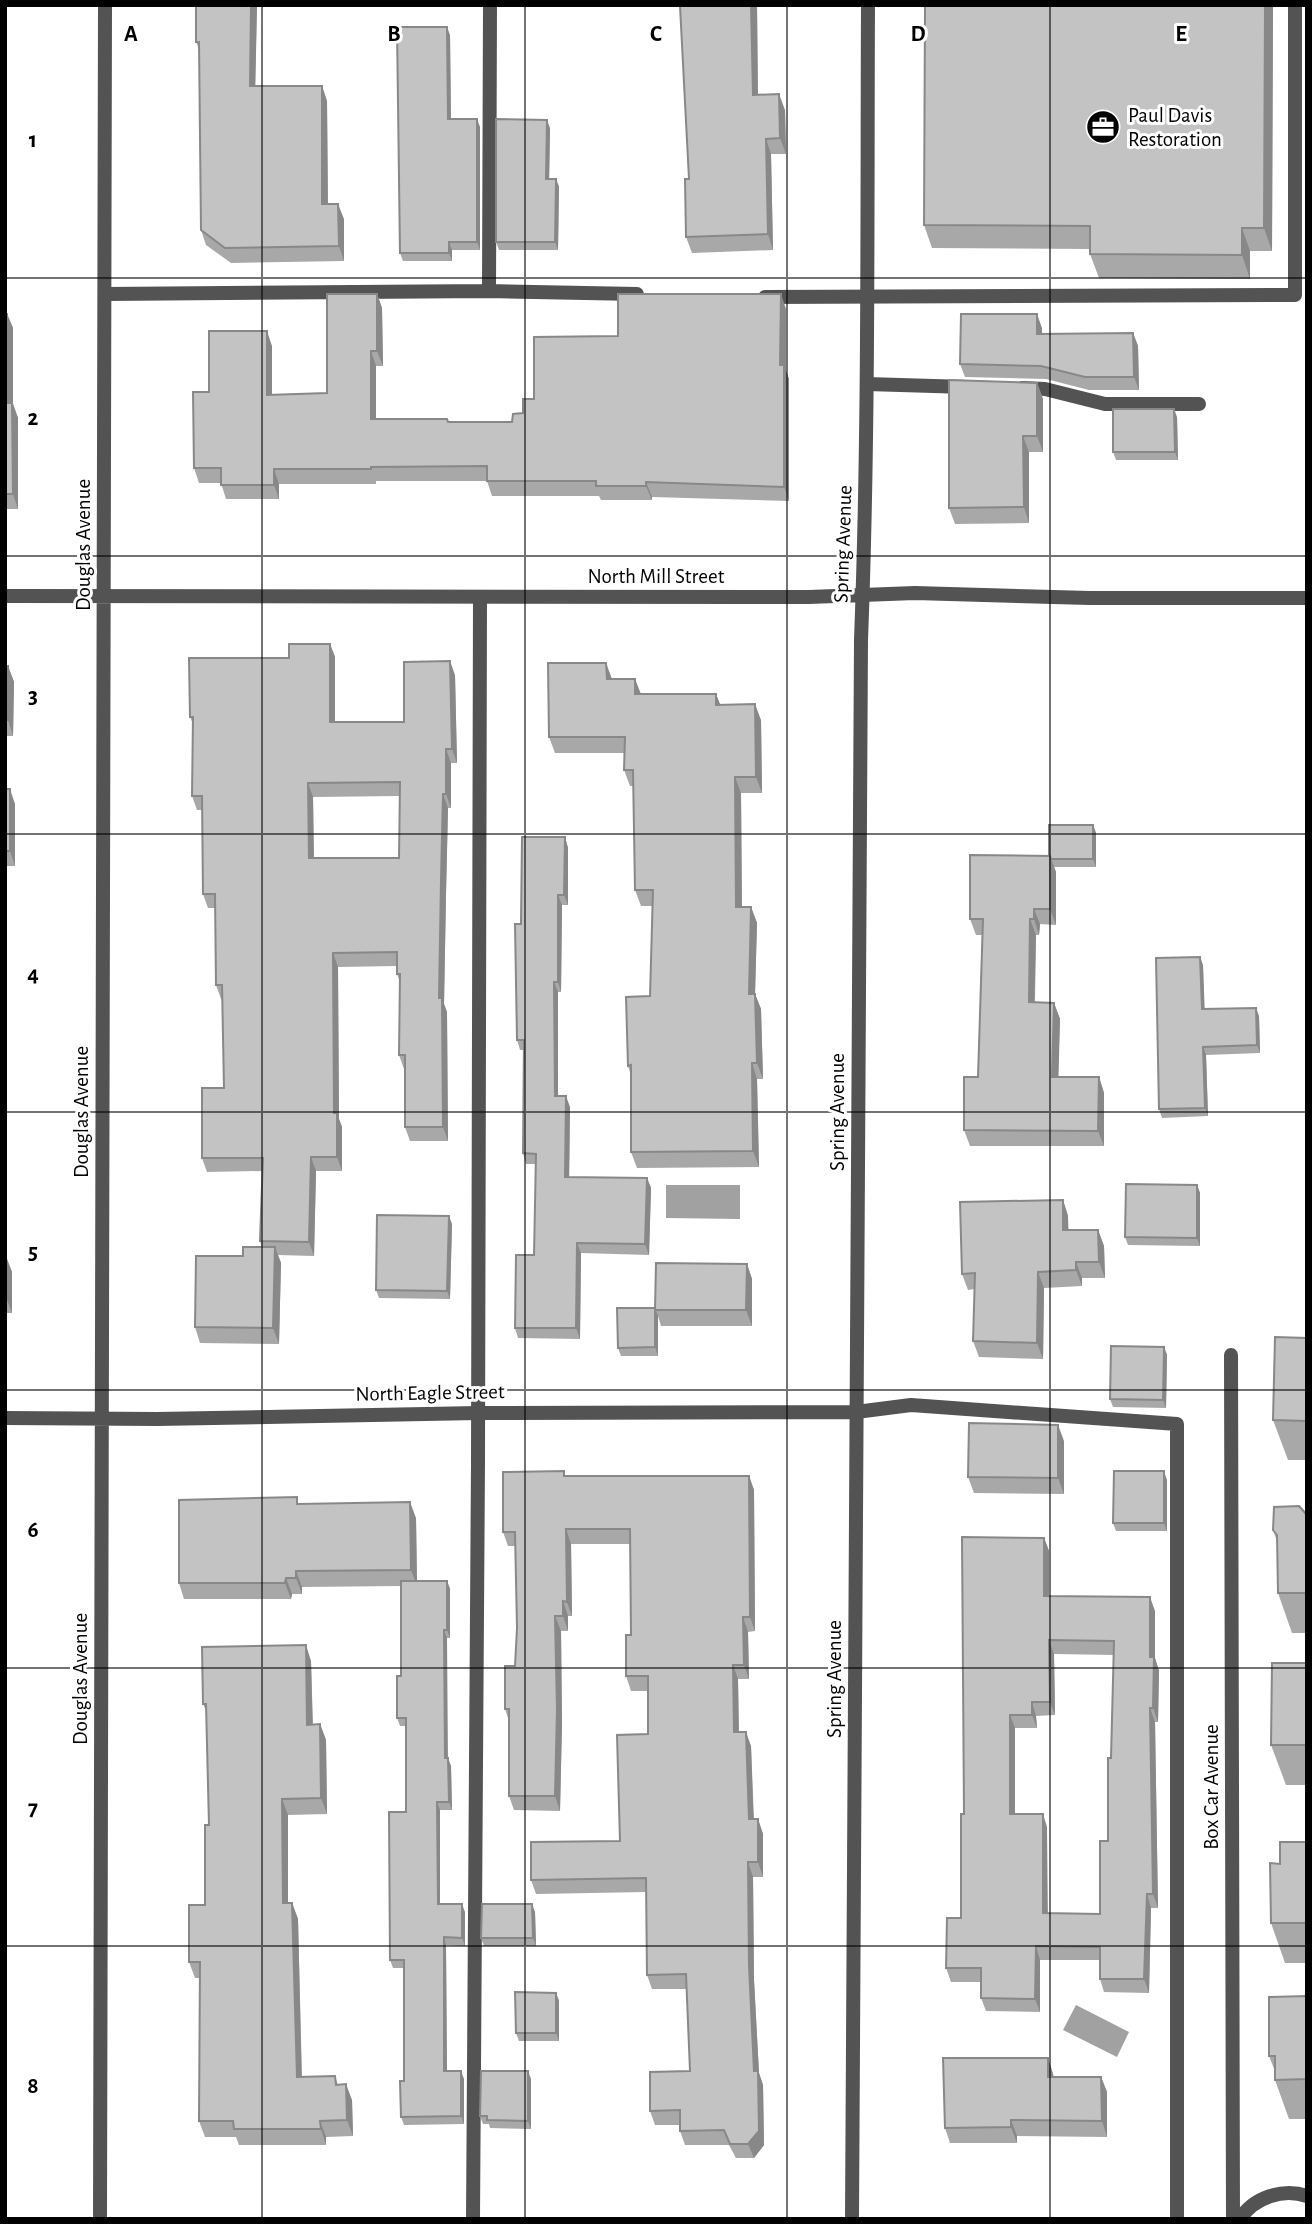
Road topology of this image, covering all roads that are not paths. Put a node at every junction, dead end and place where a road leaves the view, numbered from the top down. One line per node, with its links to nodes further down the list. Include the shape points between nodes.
1 (105, 5): 6 (street, Douglas Avenue)
2 (490, 5): 5 (street)
3 (868, 5): 9 (street, Spring Avenue)
4 (1295, 5): 9 (street, via 1295,295)
5 (489, 291): 6 (street); 7 (street)
6 (106, 294): 16 (street, Douglas Avenue)
7 (651, 294)
8 (745, 296): 9 (street)
9 (867, 298): 10 (street, Spring Avenue)
10 (867, 384): 11 (street); 14 (street, Spring Avenue)
11 (981, 387)
12 (1006, 388): 13 (street, via 1045,389 1105,404)
13 (1199, 404)
14 (863, 595): 17 (street, North Mill Street); 18 (street, North Mill Street); 20 (street, Spring Avenue)
15 (5, 596): 16 (street, North Mill Street)
16 (104, 597): 17 (street, North Mill Street); 23 (street, Douglas Avenue)
17 (480, 597): 21 (street)
18 (1307, 598)
19 (1231, 1355): 29 (street, Box Car Avenue)
20 (856, 1412): 21 (street, North Eagle Street); 27 (street, Spring Avenue); 28 (street, North Eagle Street, via 911,1405 1177,1424)
21 (478, 1413): 23 (street, North Eagle Street); 26 (street)
22 (5, 1418): 23 (street, North Eagle Street)
23 (101, 1419): 25 (street, Douglas Avenue)
24 (1307, 2196): 30 (street, via 1277,2193 1259,2200)
25 (100, 2219)
26 (473, 2219)
27 (852, 2219)
28 (1177, 2219)
29 (1233, 2219)
30 (1240, 2219)

